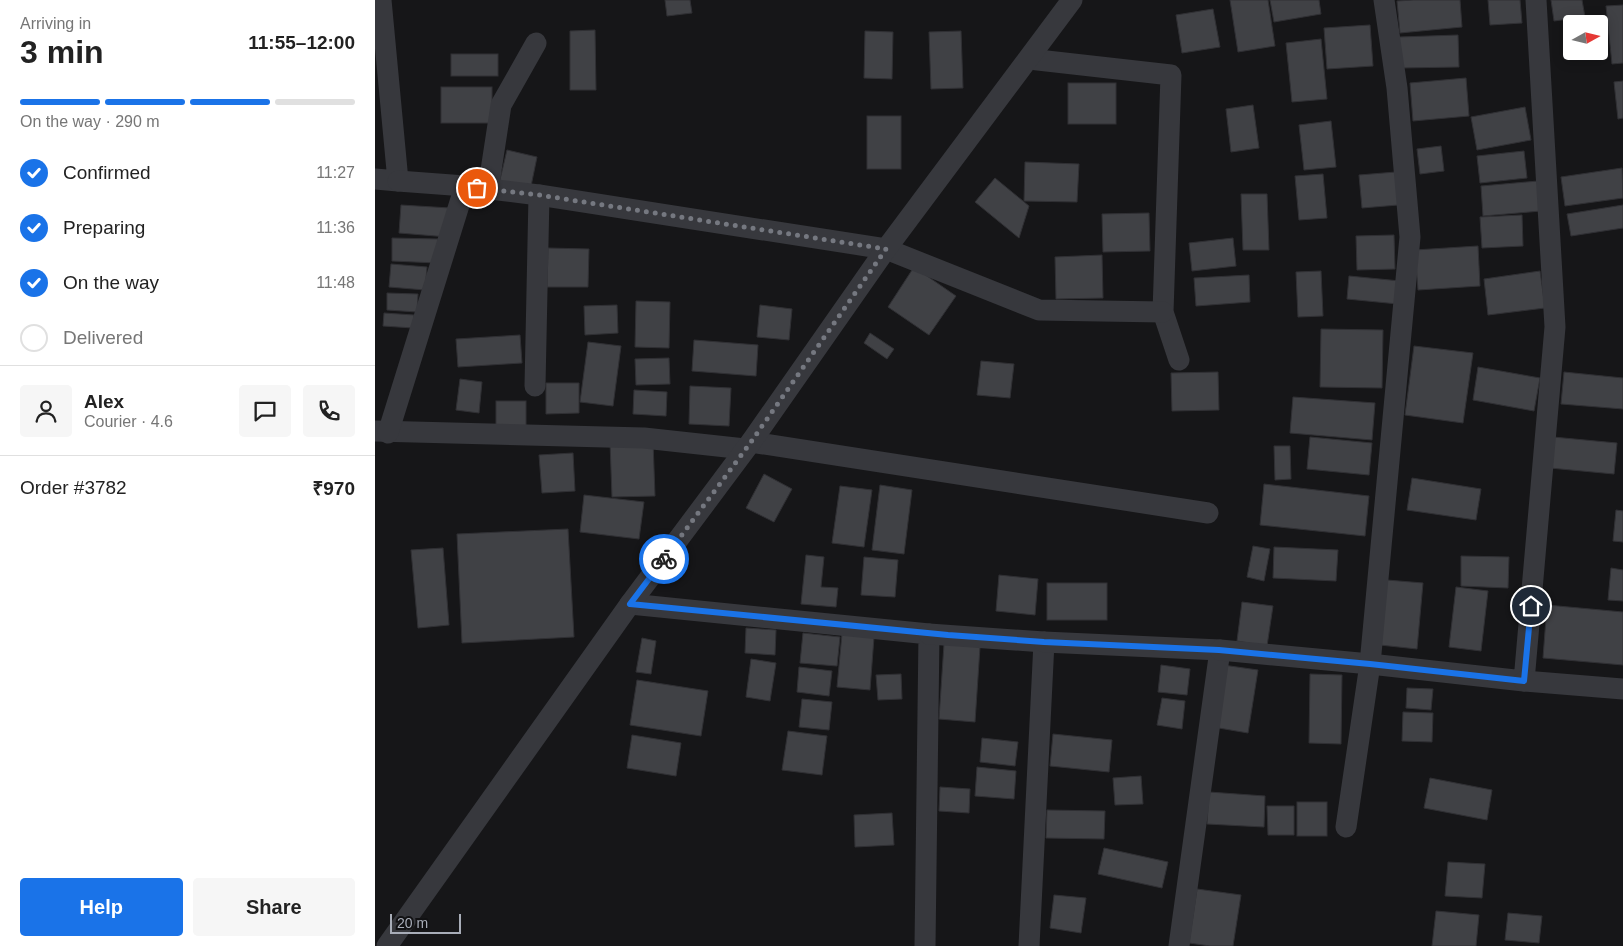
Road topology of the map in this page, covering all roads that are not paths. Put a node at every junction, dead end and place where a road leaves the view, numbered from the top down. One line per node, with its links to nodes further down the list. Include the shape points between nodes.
1 (381, 0): 6 (street)
2 (1072, 0): 7 (street)
3 (1384, 0): 24 (street, via 1397,88 1410,237)
4 (1536, 0): 25 (street, via 1555,327)
5 (536, 42): 11 (street, via 501,105)
6 (380, 50): 9 (street)
7 (1029, 59): 13 (street); 14 (street, via 1171,75)
8 (375, 179): 9 (street)
9 (398, 180): 10 (street)
10 (465, 186): 11 (street); 17 (street)
11 (488, 190): 12 (street)
12 (539, 195): 13 (street); 16 (street)
13 (886, 249): 14 (street, via 1039,310); 18 (street)
14 (1163, 312): 15 (street)
15 (1179, 360)
16 (535, 386)
17 (382, 432): 18 (street, via 645,438)
18 (748, 445): 19 (street); 20 (street)
19 (1208, 513)
20 (630, 604): 21 (street); 28 (street)
21 (929, 634): 22 (street); 29 (street)
22 (1044, 642): 23 (street); 30 (street)
23 (1219, 650): 24 (street); 31 (street)
24 (1370, 664): 25 (street); 27 (street)
25 (1524, 681): 26 (street)
26 (1623, 689)
27 (1346, 827)
28 (387, 946)
29 (925, 946)
30 (1029, 946)
31 (1179, 946)

